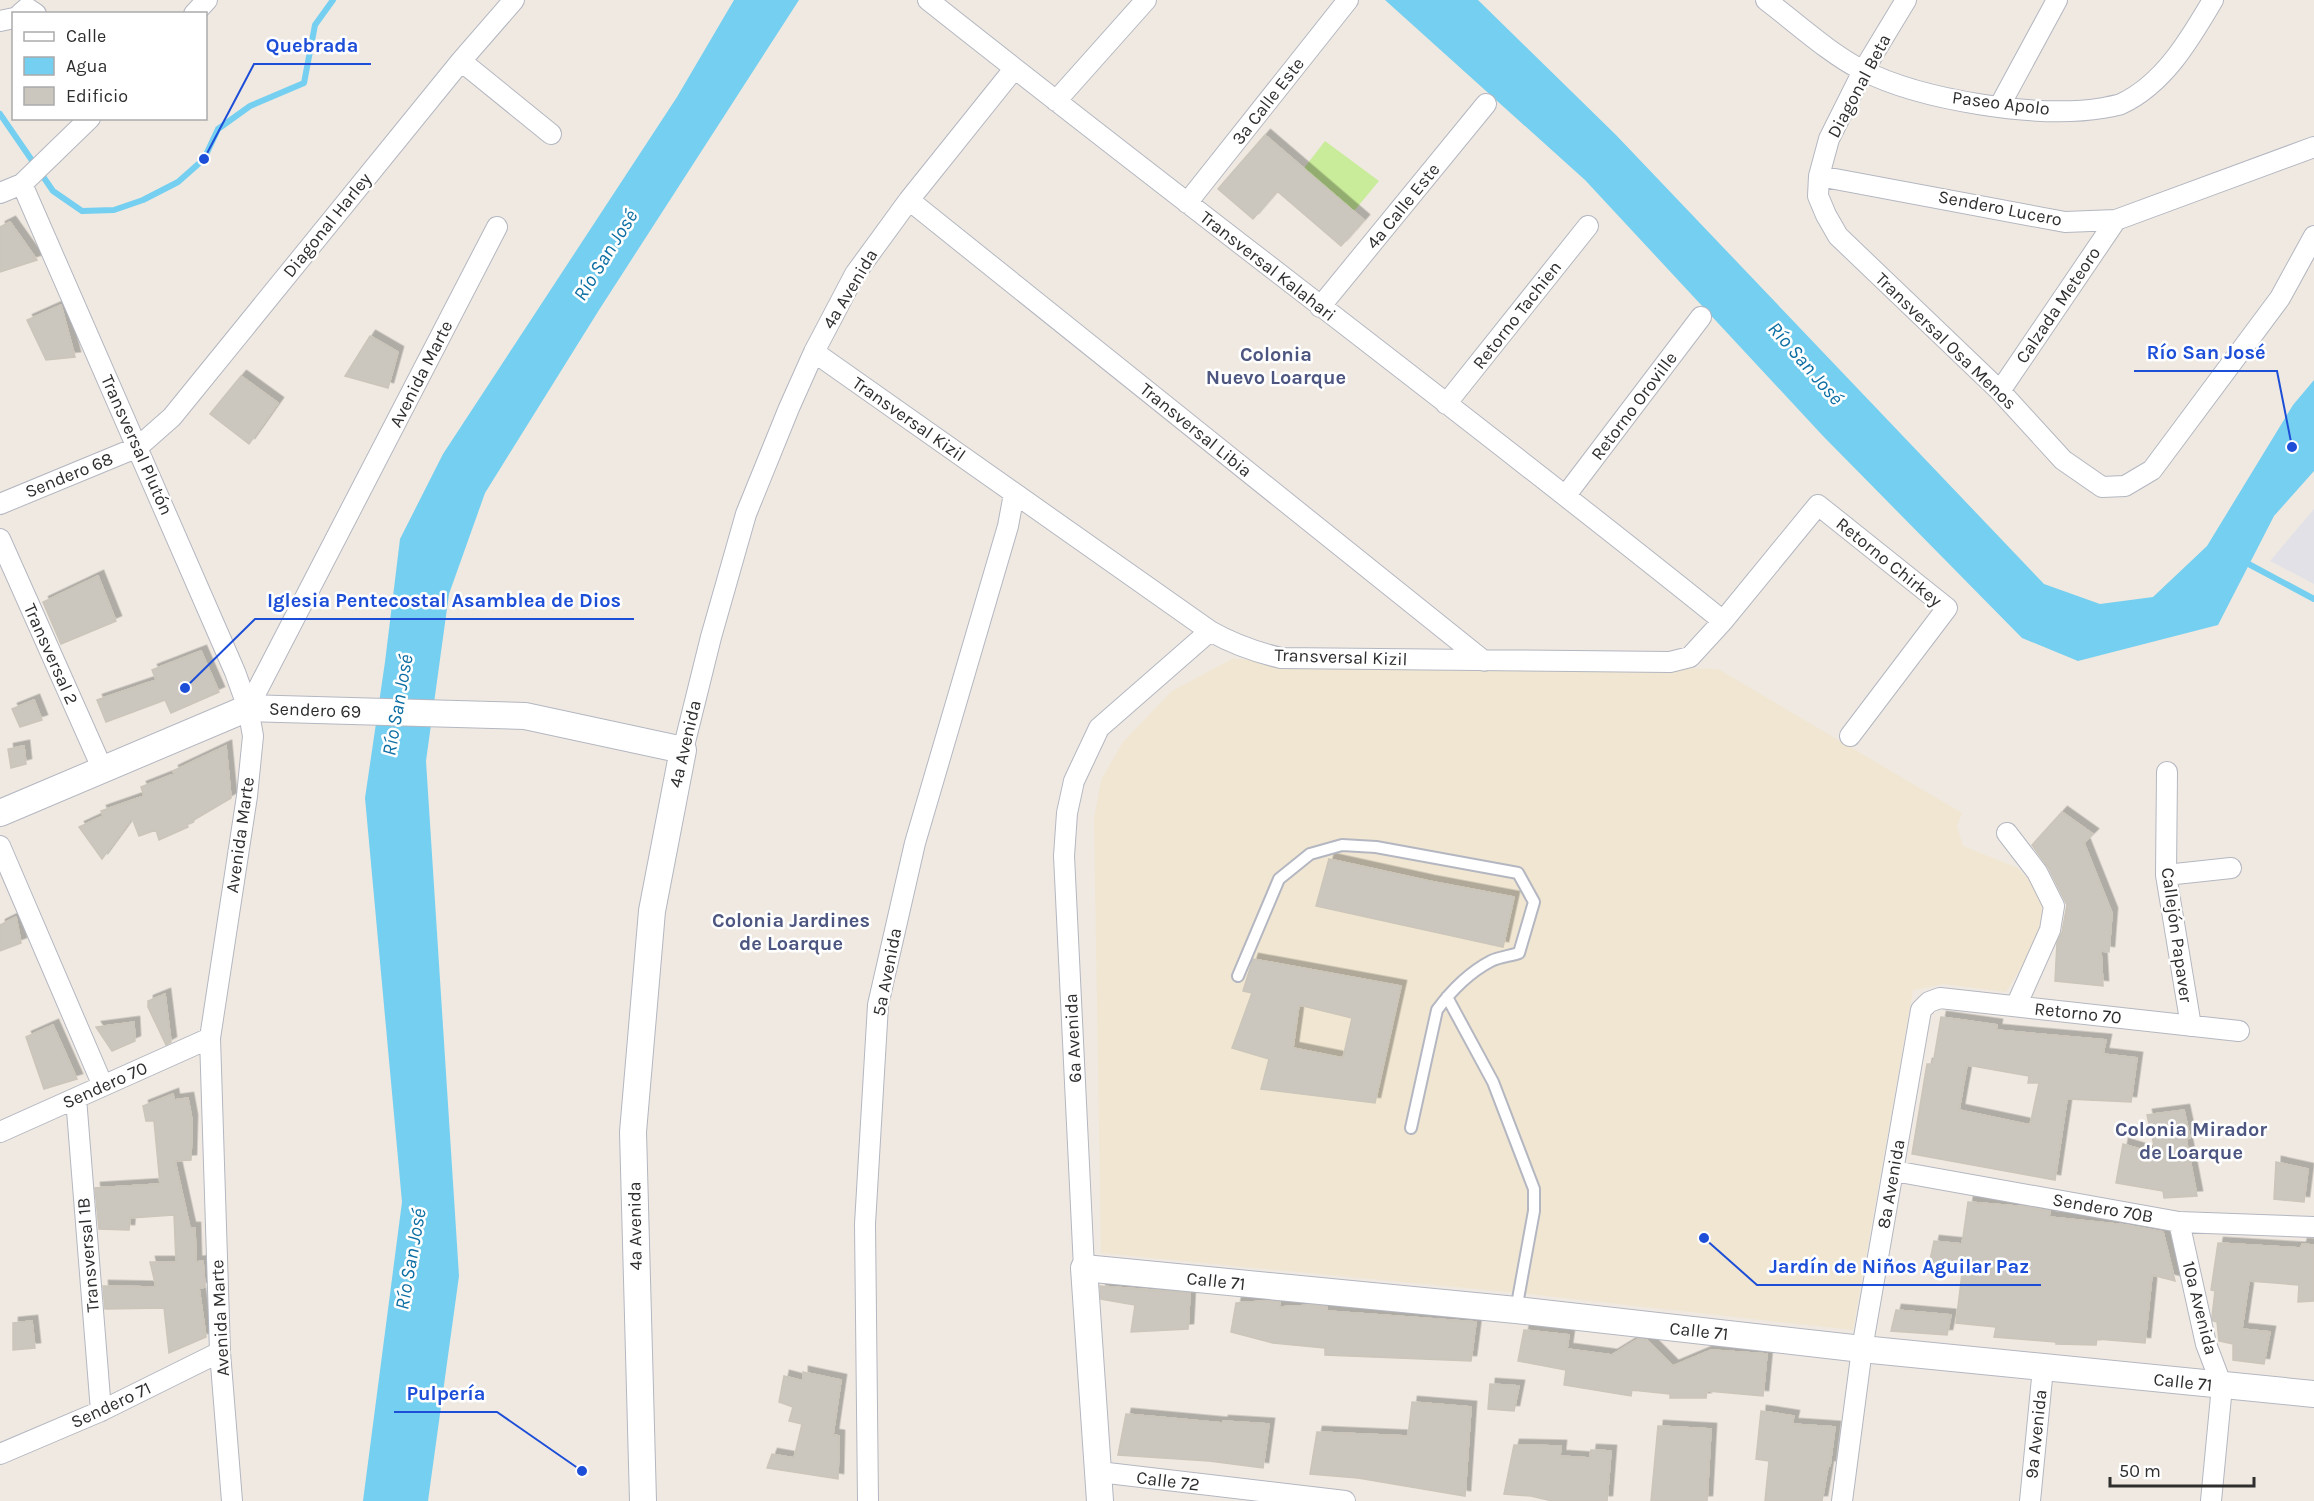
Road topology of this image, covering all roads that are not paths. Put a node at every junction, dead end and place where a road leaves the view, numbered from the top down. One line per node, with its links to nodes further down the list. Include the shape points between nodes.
1 (207, 0): 10 (street)
2 (514, 0): 11 (street, Diagonal Harley)
3 (928, 0): 12 (street, Transversal Kalahari)
4 (1146, 0): 14 (street)
5 (1348, 0): 24 (street, 3a Calle Este)
6 (1766, 0): 13 (street, Paseo Apolo)
7 (1906, 0): 13 (street, Diagonal Beta)
8 (2057, 0): 16 (street)
9 (2213, 0): 16 (street, Paseo Apolo, via 2190,40 2155,81 2120,105 2080,112)
10 (196, 12)
11 (461, 61): 18 (street); 34 (street, Diagonal Harley, via 172,417)
12 (1014, 69): 14 (street, Transversal Kalahari); 23 (street, 4a Avenida)
13 (1863, 71): 16 (street, Paseo Apolo, via 1922,92); 20 (street, Diagonal Beta, via 1830,139)
14 (1056, 101): 24 (street, Transversal Kalahari)
15 (1486, 104): 29 (street, 4a Calle Este)
16 (1999, 107)
17 (88, 120): 21 (street)
18 (550, 134)
19 (2314, 147): 25 (street, Sendero Lucero)
20 (1819, 176): 25 (street, Sendero Lucero, via 2065,222); 32 (street, Transversal Osa Menos, via 1818,196 1838,236)
21 (25, 181): 22 (street); 34 (street, Transversal Plutón)
22 (0, 193)
23 (909, 200): 31 (street, 4a Avenida, via 855,274); 42 (street, Transversal Libia)
24 (1187, 203): 29 (street, Transversal Kalahari)
25 (2116, 220): 32 (street, Calzada Meteoro)
26 (1588, 226): 33 (street, Retorno Tachien)
27 (497, 227): 43 (street, Avenida Marte)
28 (2314, 236): 32 (street, Transversal Osa Menos, via 2280,298 2152,470 2125,486 2102,487 2063,460)
29 (1320, 307): 33 (street, Transversal Kalahari)
30 (1701, 317): 36 (street, Retorno Oroville)
31 (814, 352): 35 (street, Transversal Kizil); 45 (street, 4a Avenida, via 746,514)
32 (2000, 391)
33 (1446, 404): 36 (street, Transversal Kalahari)
34 (138, 447): 37 (street, Sendero 68); 43 (street, Transversal Plutón)
35 (1014, 494): 41 (street, Transversal Kizil); 79 (street, 5a Avenida, via 915,843 878,1005 865,1224)
36 (1566, 495): 40 (street, Transversal Kalahari)
37 (0, 504)
38 (1818, 505): 40 (street, Transversal Kizil); 44 (street, Retorno Chirkey, via 1947,608)
39 (0, 539): 46 (street, Transversal 2)
40 (1723, 621): 42 (street, Transversal Kizil, via 1690,657 1670,662)
41 (1209, 631): 42 (street, Transversal Kizil, via 1252,651 1281,658); 67 (street, 6a Avenida, via 1099,728 1074,781 1067,813 1064,856)
42 (1484, 661)
43 (248, 708): 45 (street, Sendero 69, via 525,716); 46 (street, Sendero 69); 59 (street, Avenida Marte, via 253,736 247,796)
44 (1851, 736)
45 (682, 750): 78 (street, 4a Avenida, via 652,911 633,1132)
46 (102, 768): 48 (street, Sendero 69)
47 (2167, 772): 52 (street, Callejón Papaver)
48 (0, 813)
49 (2007, 833): 55 (street, via 2037,872 2054,906 2050,930)
50 (0, 846): 60 (street)
51 (2231, 868): 52 (street)
52 (2166, 875): 57 (street, Callejón Papaver)
53 (1238, 976): 54 (lane, via 1279,879 1310,854 1342,845 1376,847 1518,873 1534,902 1519,953 1492,961)
54 (1447, 997): 62 (lane, via 1437,1010); 68 (lane, via 1493,1082 1534,1189 1534,1211)
55 (2016, 1006): 56 (street, Retorno 70, via 1940,998); 57 (street, Retorno 70)
56 (1921, 1010): 64 (street, 8a Avenida)
57 (2191, 1026): 58 (street, Retorno 70)
58 (2240, 1031)
59 (210, 1038): 60 (street, Sendero 70); 70 (street, Avenida Marte)
60 (103, 1086): 61 (street, Sendero 70)
61 (76, 1098): 63 (street, Sendero 70); 74 (street, Transversal 1B)
62 (1411, 1128)
63 (0, 1132)
64 (1894, 1172): 65 (street, Sendero 70B); 69 (street, 8a Avenida)
65 (2179, 1222): 66 (street, Sendero 70B); 72 (street, 10a Avenida, via 2206,1344)
66 (2314, 1227)
67 (1084, 1268): 68 (street, Calle 71); 76 (street, 6a Avenida)
68 (1516, 1310): 69 (street, Calle 71)
69 (1862, 1349): 71 (street, Calle 71); 82 (street, 8a Avenida)
70 (220, 1352): 74 (street, Sendero 71); 77 (street, Avenida Marte)
71 (2043, 1368): 72 (street, Calle 71); 83 (street, 9a Avenida)
72 (2222, 1386): 73 (street, Calle 71); 84 (street, 10a Avenida)
73 (2314, 1394)
74 (101, 1411): 75 (street, Sendero 71)
75 (0, 1454)
76 (1099, 1472): 80 (street, 6a Avenida); 81 (street, Calle 72)
77 (232, 1501)
78 (644, 1501)
79 (868, 1501)
80 (1100, 1501)
81 (1345, 1501)
82 (1842, 1501)
83 (2030, 1501)
84 (2211, 1501)

